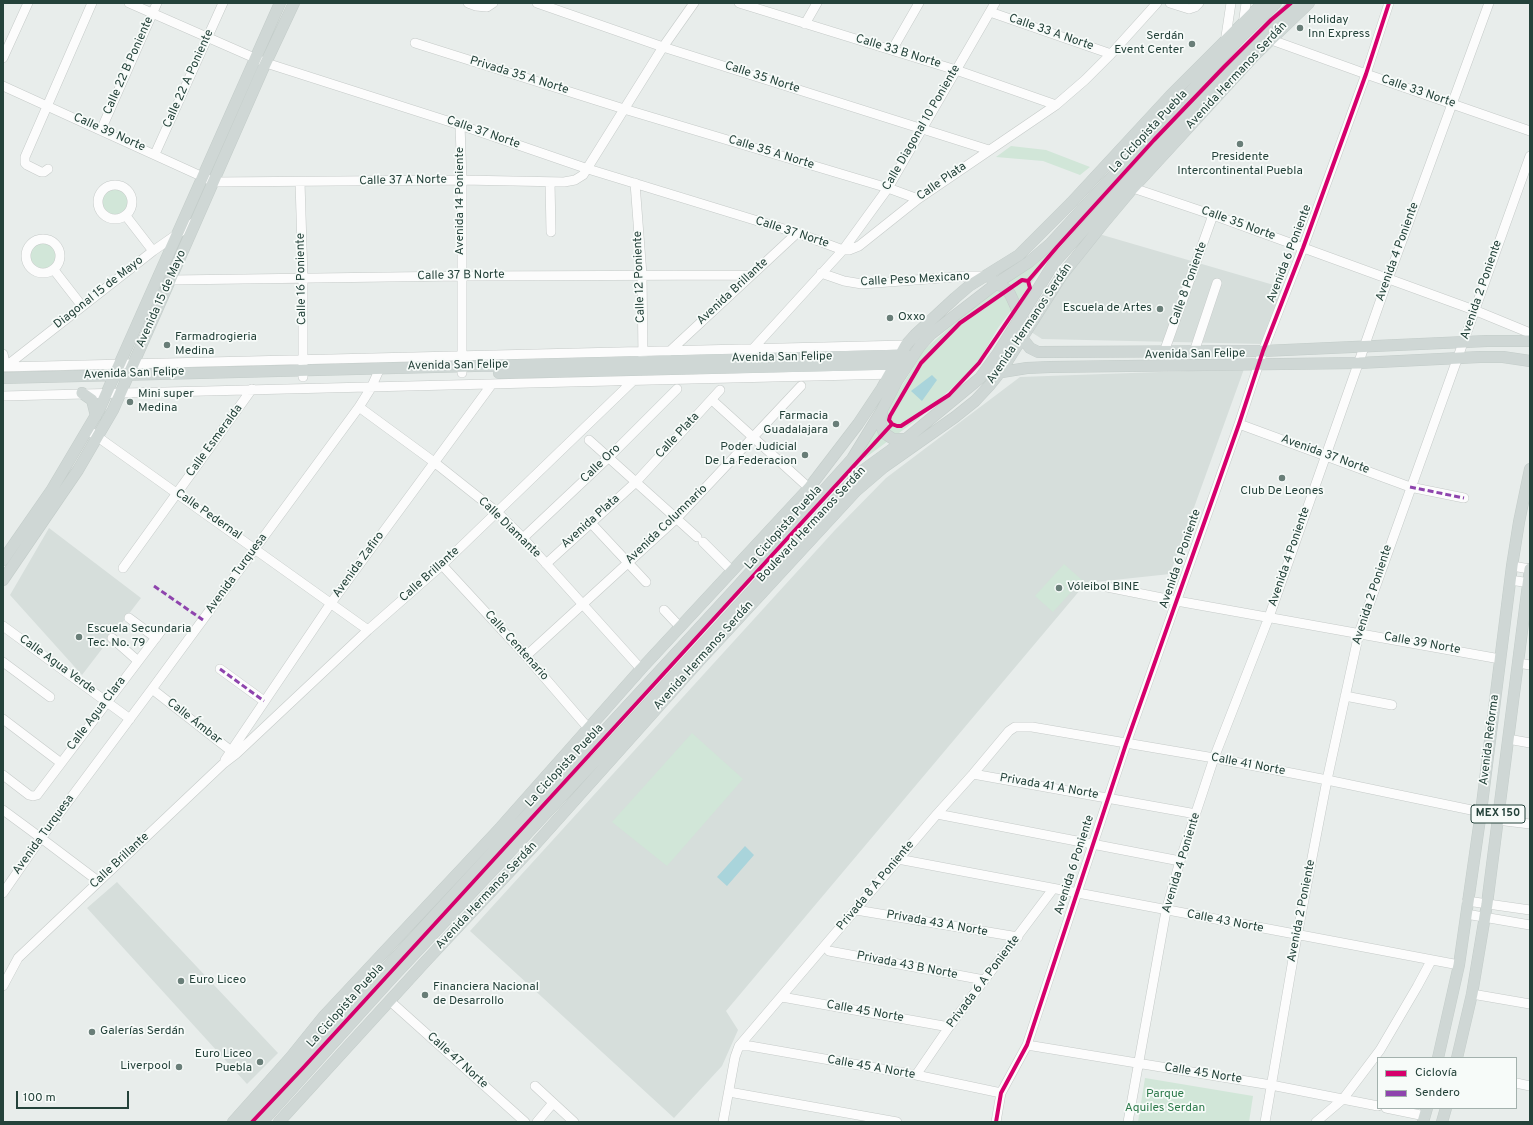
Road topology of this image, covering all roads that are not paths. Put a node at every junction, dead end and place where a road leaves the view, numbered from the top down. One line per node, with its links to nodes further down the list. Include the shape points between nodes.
1 (28, 3): 40 (street)
2 (92, 3): 49 (street)
3 (129, 3): 28 (street, Calle 37 Norte)
4 (157, 3): 28 (street, Calle 22 B Poniente)
5 (223, 3): 31 (street, Calle 22 A Poniente)
6 (280, 3): 41 (main road, Avenida 15 de Mayo)
7 (294, 3): 42 (main road, Avenida 15 de Mayo)
8 (468, 3): 9 (street, via 487,7)
9 (493, 3)
10 (537, 3): 36 (street, Calle 35 Norte)
11 (694, 3): 36 (street)
12 (739, 3): 30 (street, Calle 33 B Norte)
13 (817, 3): 30 (street)
14 (919, 3): 37 (street)
15 (995, 3): 27 (street, Calle Diagonal 10 Poniente)
16 (1157, 3): 38 (street, Calle Plata)
17 (1170, 3): 18 (street, via 1189,9)
18 (1199, 3)
19 (1231, 3): 34 (street)
20 (1246, 3): 29 (street)
21 (1263, 3): 29 (main road)
22 (1276, 3): 32 (main road, Boulevard Hermanos Serdán)
23 (1295, 3): 33 (main road, Boulevard Hermanos Serdán)
24 (1309, 3): 33 (main road, Avenida Hermanos Serdán)
25 (1389, 3): 45 (street, Avenida 6 Poniente)
26 (1489, 3): 47 (street, Avenida 4 Poniente)
27 (990, 12): 38 (street, Calle 33 A Norte); 44 (street, Calle Diagonal 10 Poniente)
28 (152, 13): 31 (street, Calle 37 Norte); 53 (street, Calle 22 B Poniente)
29 (1243, 22): 32 (street); 34 (main road)
30 (805, 24): 37 (street, Calle 33 B Norte)
31 (207, 38): 41 (street, Calle 37 Norte); 56 (street, Calle 22 A Poniente)
32 (1240, 38): 39 (main road, Boulevard Hermanos Serdán); 43 (street)
33 (1263, 38): 43 (main road, Boulevard Hermanos Serdán); 45 (street, Calle 33 Norte); 66 (main road, Avenida Hermanos Serdán, via 1255,55)
34 (1226, 39): 39 (street); 86 (main road, via 1019,255)
35 (415, 43): 50 (street, Privada 35 A Norte)
36 (663, 47): 50 (street); 52 (street, Calle 35 Norte)
37 (892, 50): 44 (street, Calle 33 B Norte)
38 (1111, 54): 48 (street, Calle Plata)
39 (1224, 56): 90 (main road, Boulevard Hermanos Serdán, via 1050,244 1029,262)
40 (3, 58)
41 (255, 59): 42 (street, Calle 37 Norte); 60 (main road, Avenida 15 de Mayo)
42 (266, 63): 51 (street, Calle 37 Norte); 62 (main road, Avenida 15 de Mayo)
43 (1235, 64): 66 (main road, Boulevard Hermanos Serdán, via 1203,96)
44 (956, 70): 48 (street, Calle 33 B Norte); 52 (street, Calle Diagonal 10 Poniente)
45 (1366, 74): 47 (street, Calle 33 Norte); 78 (street, Avenida 6 Poniente)
46 (3, 86): 49 (street, Calle 39 Norte)
47 (1452, 103): 54 (street, Calle 33 Norte); 88 (street, Avenida 4 Poniente)
48 (1056, 105): 55 (street, Calle Plata)
49 (47, 106): 53 (street, Calle 39 Norte); 58 (street, via 25,160 27,165 41,172)
50 (624, 109): 59 (street); 67 (street, Calle 35 A Norte)
51 (460, 125): 59 (street, Calle 37 Norte); 61 (street, Avenida 14 Poniente)
52 (922, 129): 55 (street, Calle 35 Norte); 67 (street, Calle Diagonal 10 Poniente)
53 (101, 130): 56 (street, Calle 39 Norte)
54 (1530, 131)
55 (989, 150): 68 (street, Calle Plata)
56 (155, 154): 60 (street, Calle 39 Norte)
57 (1530, 156): 93 (street, Avenida 2 Poniente)
58 (48, 169)
59 (588, 169): 64 (street, Calle 37 A Norte, via 575,180); 65 (street, Calle 37 Norte)
60 (202, 177): 62 (street, Calle 39 Norte); 75 (main road, Avenida 15 de Mayo)
61 (462, 180): 63 (street, Calle 37 A Norte); 64 (street, Calle 37 A Norte); 85 (street, Avenida 14 Poniente)
62 (214, 182): 63 (street, Calle 37 A Norte); 74 (main road, Avenida 15 de Mayo)
63 (300, 182): 87 (street, Calle 16 Poniente)
64 (550, 182): 76 (street)
65 (635, 183): 77 (street, Calle 37 Norte); 83 (street, Calle 12 Poniente)
66 (1130, 185): 69 (main road, Boulevard Hermanos Serdán); 70 (main road, Avenida Hermanos Serdán); 71 (street, Calle 35 Norte)
67 (888, 188): 68 (street, Calle 35 A Norte); 79 (street, Calle Diagonal 10 Poniente)
68 (918, 199): 79 (street, Calle Plata, via 859,246)
69 (1111, 199): 70 (main road); 73 (main road, Boulevard Hermanos Serdán)
70 (1110, 215): 73 (main road); 96 (main road, Avenida Hermanos Serdán, via 1062,276)
71 (1213, 215): 78 (street, Calle 35 Norte); 105 (street, Calle 8 Poniente)
72 (126, 216): 80 (street)
73 (1094, 218): 94 (main road, Boulevard Hermanos Serdán, via 1054,263)
74 (196, 221): 75 (street, Diagonal 15 de Mayo); 89 (main road, Avenida 15 de Mayo)
75 (179, 231): 80 (street, Diagonal 15 de Mayo); 115 (main road, Avenida 15 de Mayo)
76 (551, 232)
77 (797, 233): 79 (street, Calle 37 Norte); 84 (street, Avenida Brillante)
78 (1303, 248): 88 (street, Calle 35 Norte); 103 (street, Avenida 6 Poniente)
79 (843, 250): 82 (street, Calle Plata)
80 (153, 251): 92 (street, Diagonal 15 de Mayo)
81 (54, 270): 92 (street)
82 (821, 273): 86 (street, Calle Peso Mexicano, via 862,284); 101 (street, Calle Plata)
83 (642, 275): 84 (street, Calle 37 B Norte); 85 (street, Calle 37 B Norte); 112 (street, Calle 12 Poniente)
84 (750, 275): 102 (street, Avenida Brillante)
85 (461, 276): 87 (street, Calle 37 B Norte); 117 (street, Avenida 14 Poniente)
86 (986, 276): 90 (main road); 99 (main road, via 955,298)
87 (303, 279): 89 (street, Calle 37 B Norte); 121 (street, Calle 16 Poniente)
88 (1388, 279): 93 (street, Calle 35 Norte); 100 (street, Avenida 4 Poniente)
89 (172, 280): 127 (main road, Avenida 15 de Mayo)
90 (997, 283): 94 (main road, via 1010,294); 111 (main road, Boulevard Hermanos Serdán, via 931,334)
91 (1217, 283): 106 (street)
92 (82, 306): 119 (street, Diagonal 15 de Mayo)
93 (1474, 310): 95 (street, Calle 35 Norte); 98 (street, Avenida 2 Poniente)
94 (1019, 318): 96 (main road); 128 (main road, Boulevard Hermanos Serdán)
95 (1530, 333)
96 (1022, 338): 104 (main road, Avenida San Felipe, via 1030,348 1038,352); 122 (main road, Avenida Hermanos Serdán)
97 (1530, 341): 98 (main road, Avenida San Felipe)
98 (1464, 342): 100 (main road, Avenida San Felipe); 108 (street, Avenida 2 Poniente)
99 (906, 345): 101 (street, Avenida San Felipe); 110 (main road)
100 (1365, 347): 103 (main road, Avenida San Felipe); 114 (street, Avenida 4 Poniente)
101 (752, 350): 102 (street, Avenida San Felipe); 109 (street, Calle Plata)
102 (670, 351): 112 (street, Avenida San Felipe)
103 (1263, 351): 106 (main road, Avenida San Felipe); 116 (street, Avenida 6 Poniente)
104 (1093, 352): 105 (main road, Avenida San Felipe); 118 (main road)
105 (1164, 352): 106 (main road, Avenida San Felipe)
106 (1194, 352)
107 (3, 354): 119 (street)
108 (1458, 358): 113 (main road, Avenida San Felipe, via 1503,357); 114 (main road, Avenida San Felipe); 158 (street, Avenida 2 Poniente)
109 (744, 359): 110 (main road, Avenida San Felipe); 112 (main road, Avenida San Felipe); 120 (street, Calle Plata)
110 (898, 359): 111 (main road, Avenida San Felipe); 120 (main road, Avenida San Felipe); 125 (main road)
111 (911, 360): 124 (main road, Boulevard Hermanos Serdán)
112 (643, 361): 117 (main road, Avenida San Felipe); 117 (street, Avenida San Felipe); 120 (main road, Avenida San Felipe)
113 (1529, 362)
114 (1359, 363): 116 (main road, Avenida San Felipe); 153 (street, Avenida 4 Poniente)
115 (120, 364): 119 (street, Avenida San Felipe); 127 (street, Avenida San Felipe); 129 (main road, Avenida 15 de Mayo)
116 (1259, 364): 118 (main road, Avenida San Felipe); 145 (street, Avenida 6 Poniente)
117 (462, 365): 121 (street, Avenida San Felipe); 123 (main road, Avenida San Felipe)
118 (1093, 366): 122 (main road, Avenida San Felipe)
119 (4, 367)
120 (736, 368)
121 (303, 369): 123 (main road, Avenida San Felipe); 127 (main road, Avenida San Felipe); 127 (street, Avenida San Felipe)
122 (1001, 371): 128 (main road, Avenida San Felipe); 147 (main road, Avenida Hermanos Serdán, via 975,401)
123 (378, 372): 134 (street, Avenida Turquesa)
124 (901, 374): 125 (street, Avenida San Felipe); 143 (main road, Boulevard Hermanos Serdán)
125 (889, 375): 130 (street, Avenida San Felipe); 159 (main road, via 858,424)
126 (3, 378): 129 (main road, Avenida San Felipe)
127 (128, 378): 129 (main road, Avenida San Felipe); 135 (street, Avenida San Felipe); 138 (street, Avenida San Felipe); 149 (main road, Avenida 15 de Mayo)
128 (980, 378): 146 (main road, Boulevard Hermanos Serdán)
129 (114, 379): 132 (main road, Avenida San Felipe); 138 (main road, Avenida 15 de Mayo)
130 (633, 381): 131 (street, Avenida San Felipe); 162 (street, Calle Brillante)
131 (492, 384): 134 (street, Avenida San Felipe); 155 (street, Avenida Zafiro)
132 (3, 385)
133 (801, 386): 150 (street, Avenida Columnario)
134 (371, 388): 135 (street, Avenida San Felipe); 142 (street, Avenida Turquesa)
135 (252, 389): 160 (street, Calle Esmeralda)
136 (677, 390): 154 (street, Calle Oro)
137 (720, 390): 141 (street, Calle Plata)
138 (107, 393): 139 (street, Avenida San Felipe); 144 (main road, Avenida 15 de Mayo)
139 (82, 394): 140 (street, Avenida San Felipe); 144 (main road, via 92,400)
140 (5, 398)
141 (712, 400): 150 (street); 157 (street, Calle Plata)
142 (359, 407): 155 (street, Calle Diamante); 166 (street, Avenida Turquesa)
143 (882, 410): 151 (main road, via 880,422 884,433 893,439); 186 (main road, Boulevard Hermanos Serdán, via 852,459)
144 (96, 416): 148 (main road, Avenida 15 de Mayo)
145 (1239, 424): 153 (street, Avenida 37 Norte); 180 (street, Avenida 6 Poniente)
146 (918, 429): 147 (main road); 151 (main road, Boulevard Hermanos Serdán)
147 (938, 429): 242 (main road, Avenida Hermanos Serdán, via 884,467 856,491)
148 (88, 430): 149 (street, Calle Pedernal); 167 (main road, Avenida 15 de Mayo, via 51,491)
149 (98, 436): 160 (street, Calle Pedernal); 175 (main road, Avenida 15 de Mayo, via 78,470)
150 (753, 437): 159 (street); 163 (street, Avenida Columnario)
151 (906, 439): 236 (main road, Boulevard Hermanos Serdán, via 862,470)
152 (589, 440): 154 (street)
153 (1326, 455): 158 (street, Avenida 37 Norte); 184 (street, Avenida 4 Poniente)
154 (609, 457): 157 (street); 165 (street, Calle Oro)
155 (434, 462): 162 (street, Calle Diamante); 181 (street, Avenida Zafiro)
156 (1530, 470): 171 (main road, Avenida Reforma / MEX 150)
157 (636, 482): 163 (street); 164 (street, Avenida Plata)
158 (1410, 487): 161 (street, Avenida 37 Norte); 190 (street, Avenida 2 Poniente)
159 (809, 488): 174 (main road)
160 (177, 493): 166 (street, Calle Pedernal); 172 (street, Calle Esmeralda)
161 (1464, 498)
162 (497, 512): 165 (street, Calle Diamante); 170 (street, Calle Brillante)
163 (677, 518): 168 (street, Avenida Columnario); 174 (street)
164 (590, 522): 168 (street); 169 (street, Avenida Plata)
165 (523, 538): 169 (street, Calle Diamante)
166 (255, 549): 181 (street, Calle Pedernal); 202 (street, Avenida Turquesa)
167 (3, 560)
168 (628, 563): 177 (street); 182 (street, Avenida Columnario)
169 (546, 564): 182 (street, Calle Diamante)
170 (442, 565): 189 (street, Calle Brillante); 192 (street, Calle Centenario)
171 (1512, 566): 173 (street); 176 (main road, Avenida Reforma / MEX 150)
172 (122, 568)
173 (1530, 569): 178 (main road, Avenida Reforma / MEX 150)
174 (732, 571): 187 (main road)
175 (3, 580)
176 (1510, 580): 178 (street); 193 (main road, Avenida Reforma / MEX 150)
177 (646, 582)
178 (1529, 583): 197 (main road, Avenida Reforma / MEX 150)
179 (1107, 587): 180 (street, Calle 39 Norte)
180 (1177, 601): 184 (street, Calle 39 Norte); 215 (street, Avenida 6 Poniente)
181 (331, 603): 189 (street, Calle Pedernal); 205 (street, Avenida Zafiro)
182 (583, 604): 192 (street, Avenida Columnario); 200 (street, Calle Diamante)
183 (664, 610): 187 (street)
184 (1269, 617): 190 (street, Calle 39 Norte); 217 (street, Avenida 4 Poniente)
185 (129, 618): 194 (street, Calle Agua Clara, via 159,635)
186 (709, 618): 187 (main road); 195 (main road, Boulevard Hermanos Serdán)
187 (684, 623): 200 (main road)
188 (4, 630): 206 (street, Calle Agua Verde)
189 (368, 630): 216 (street, Calle Brillante)
190 (1358, 632): 193 (street, Calle 39 Norte); 204 (street, Avenida 2 Poniente)
191 (112, 638): 194 (street)
192 (526, 656): 211 (street, Calle Centenario)
193 (1500, 659): 225 (main road, Avenida Reforma / MEX 150)
194 (138, 661): 206 (street, Calle Agua Clara)
195 (669, 661): 201 (main road, via 660,664 643,678); 212 (main road, Boulevard Hermanos Serdán)
196 (3, 662): 203 (street)
197 (1518, 663): 198 (street); 213 (main road, Avenida Reforma / MEX 150)
198 (1530, 665)
199 (220, 669): 205 (street)
200 (642, 669): 201 (main road)
201 (628, 684): 211 (main road)
202 (152, 689): 209 (street, Avenida Turquesa); 216 (street, Calle Ámbar)
203 (50, 696)
204 (1345, 696): 207 (street); 222 (street, Avenida 2 Poniente)
205 (264, 701): 216 (street, Avenida Zafiro)
206 (107, 702): 209 (street, Calle Agua Verde); 219 (street, Calle Agua Clara)
207 (1392, 706)
208 (3, 719): 219 (street)
209 (130, 719): 231 (street, Avenida Turquesa)
210 (1015, 727): 215 (street, Calle 41 Norte, via 1032,727); 220 (street, Privada 8 A Poniente)
211 (589, 729): 218 (main road)
212 (602, 734): 218 (main road, via 591,737 569,759); 233 (main road, Boulevard Hermanos Serdán)
213 (1508, 739): 214 (street); 228 (main road, Avenida Reforma / MEX 150)
214 (1530, 743)
215 (1126, 744): 217 (street, Calle 41 Norte); 223 (street, Avenida 6 Poniente)
216 (234, 752): 237 (street, Calle Brillante)
217 (1214, 758): 222 (street, Calle 41 Norte); 227 (street, Avenida 4 Poniente)
218 (559, 762): 230 (main road)
219 (61, 763): 221 (street, Calle Agua Clara, via 37,795 33,796)
220 (973, 774): 223 (street, Privada 41 A Norte); 226 (street, Privada 8 A Poniente)
221 (3, 775)
222 (1327, 780): 225 (street, Calle 41 Norte); 250 (street, Avenida 2 Poniente)
223 (1108, 797): 227 (street, Privada 41 A Norte); 232 (street, Avenida 6 Poniente)
224 (3, 810): 231 (street)
225 (1481, 812): 241 (main road, Avenida Reforma / MEX 150)
226 (937, 814): 232 (street); 234 (street, Privada 8 A Poniente)
227 (1196, 814): 235 (street, Avenida 4 Poniente)
228 (1498, 820): 229 (street); 243 (main road, Avenida Reforma / MEX 150)
229 (1530, 824)
230 (501, 827): 233 (main road); 256 (main road)
231 (41, 838): 237 (street); 239 (street, Avenida Turquesa)
232 (1092, 843): 235 (street); 240 (street, Avenida 6 Poniente)
233 (495, 849): 259 (main road, Boulevard Hermanos Serdán)
234 (898, 859): 238 (street, Calle 43 Norte); 244 (street, Privada 8 A Poniente)
235 (1180, 861): 246 (street, Avenida 4 Poniente)
236 (497, 866): 242 (main road); 257 (main road, Boulevard Hermanos Serdán)
237 (98, 882): 262 (street, Calle Brillante, via 18,958)
238 (1053, 889): 240 (street, Calle 43 Norte); 251 (street, Privada 6 A Poniente)
239 (3, 893)
240 (1076, 893): 246 (street, Calle 43 Norte); 268 (street, Avenida 6 Poniente)
241 (1468, 901): 243 (street); 247 (main road, Avenida Reforma / MEX 150)
242 (481, 902): 254 (main road, Avenida Hermanos Serdán)
243 (1487, 904): 245 (street); 248 (main road, Avenida Reforma / MEX 150)
244 (856, 910): 251 (street, Privada 43 A Norte); 264 (street, Privada 8 A Poniente)
245 (1530, 910)
246 (1166, 911): 250 (street, Calle 43 Norte); 272 (street, Avenida 4 Poniente)
247 (1466, 914): 248 (street); 255 (main road, Avenida Reforma / MEX 150)
248 (1485, 917): 249 (street); 263 (main road, Avenida Reforma / MEX 150)
249 (1530, 925)
250 (1297, 936): 253 (street, Calle 43 Norte); 275 (street, Avenida 2 Poniente)
251 (1018, 937): 261 (street, Privada 6 A Poniente)
252 (829, 951): 261 (street, Privada 43 B Norte)
253 (1431, 961): 255 (street, Calle 43 Norte); 280 (street, via 1418,988 1380,1050)
254 (425, 962): 257 (main road); 258 (main road, Avenida Hermanos Serdán)
255 (1459, 965): 270 (main road, Avenida Reforma / MEX 150)
256 (368, 969): 259 (main road); 288 (main road)
257 (400, 970): 260 (main road, Boulevard Hermanos Serdán)
258 (416, 972): 260 (main road); 265 (main road, Avenida Hermanos Serdán)
259 (378, 977): 289 (main road, Boulevard Hermanos Serdán)
260 (390, 980): 281 (main road, Boulevard Hermanos Serdán)
261 (984, 980): 267 (street, Privada 6 A Poniente)
262 (3, 986)
263 (1472, 994): 266 (street); 271 (main road, Avenida Reforma / MEX 150)
264 (782, 997): 267 (street, Calle 45 Norte); 269 (street, Privada 8 A Poniente)
265 (390, 1001): 284 (main road, Avenida Hermanos Serdán); 292 (street, Calle 47 Norte)
266 (1530, 1004)
267 (949, 1027): 273 (street, Privada 6 A Poniente)
268 (1027, 1045): 272 (street, Calle 45 Norte); 279 (street, Avenida 6 Poniente)
269 (739, 1046): 273 (street, Calle 45 A Norte); 278 (street)
270 (1438, 1057)
271 (1457, 1057)
272 (1139, 1063): 275 (street, Calle 45 Norte); 298 (street, Avenida 4 Poniente)
273 (916, 1075): 279 (street, Calle 45 A Norte)
274 (1517, 1083): 277 (street)
275 (1271, 1085): 280 (street, Calle 45 Norte); 299 (street, Avenida 2 Poniente)
276 (535, 1086): 282 (street)
277 (1530, 1086)
278 (729, 1092): 295 (street); 296 (street)
279 (1002, 1093): 297 (street, Avenida 6 Poniente)
280 (1343, 1099): 283 (street, Calle 45 Norte); 300 (street)
281 (281, 1100): 284 (main road); 290 (main road, Boulevard Hermanos Serdán)
282 (553, 1103): 293 (street); 294 (street)
283 (1377, 1106)
284 (290, 1109): 291 (main road, Avenida Hermanos Serdán)
285 (1392, 1109): 287 (street)
286 (1446, 1109): 301 (main road)
287 (1425, 1115)
288 (233, 1122)
289 (244, 1122)
290 (262, 1122)
291 (279, 1122)
292 (525, 1122)
293 (537, 1122)
294 (574, 1122)
295 (723, 1122)
296 (897, 1122)
297 (996, 1122)
298 (1128, 1122)
299 (1265, 1122)
300 (1316, 1122)
301 (1442, 1122)

